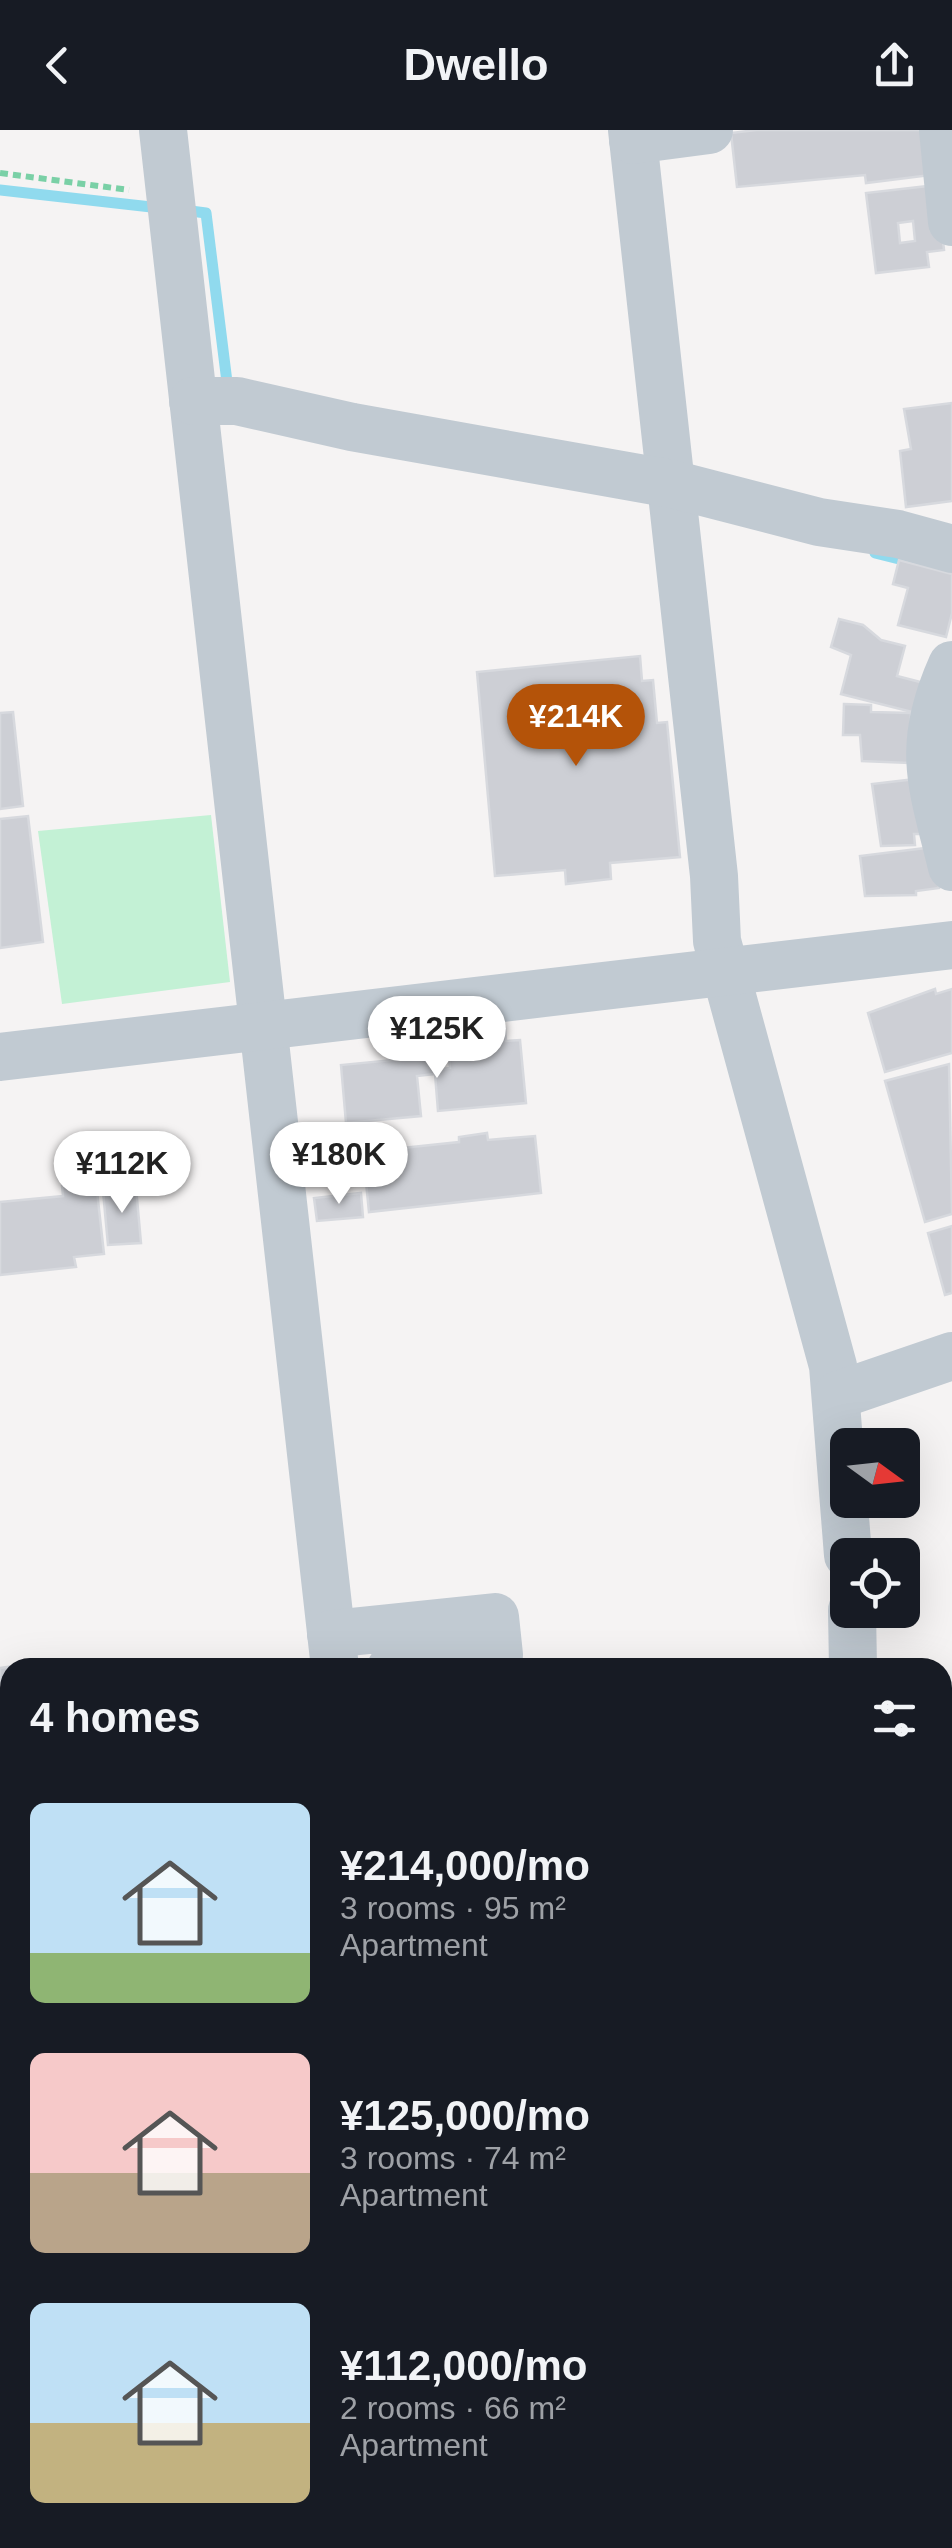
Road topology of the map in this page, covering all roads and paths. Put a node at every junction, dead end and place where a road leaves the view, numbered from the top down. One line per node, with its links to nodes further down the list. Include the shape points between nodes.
1 (163, 130): 6 (street)
2 (709, 130): 4 (street)
3 (942, 130): 7 (street)
4 (632, 135): 9 (street)
5 (0, 173): 6 (path)
6 (171, 209): 8 (street)
7 (952, 222)
8 (216, 401): 9 (street); 15 (street)
9 (673, 502): 10 (street, via 898,534); 14 (street)
10 (952, 549)
11 (952, 665): 12 (street, via 932,714 929,750 929,780)
12 (952, 867)
13 (952, 945): 14 (street)
14 (724, 972): 15 (street); 18 (street, via 814,1284)
15 (264, 1026): 16 (street); 21 (street)
16 (0, 1057)
17 (952, 1356): 18 (street)
18 (838, 1395): 19 (street)
19 (847, 1538)
20 (852, 1628): 23 (street)
21 (333, 1651): 22 (street, via 495,1616 498,1655)
22 (473, 1658)
23 (853, 1658)

